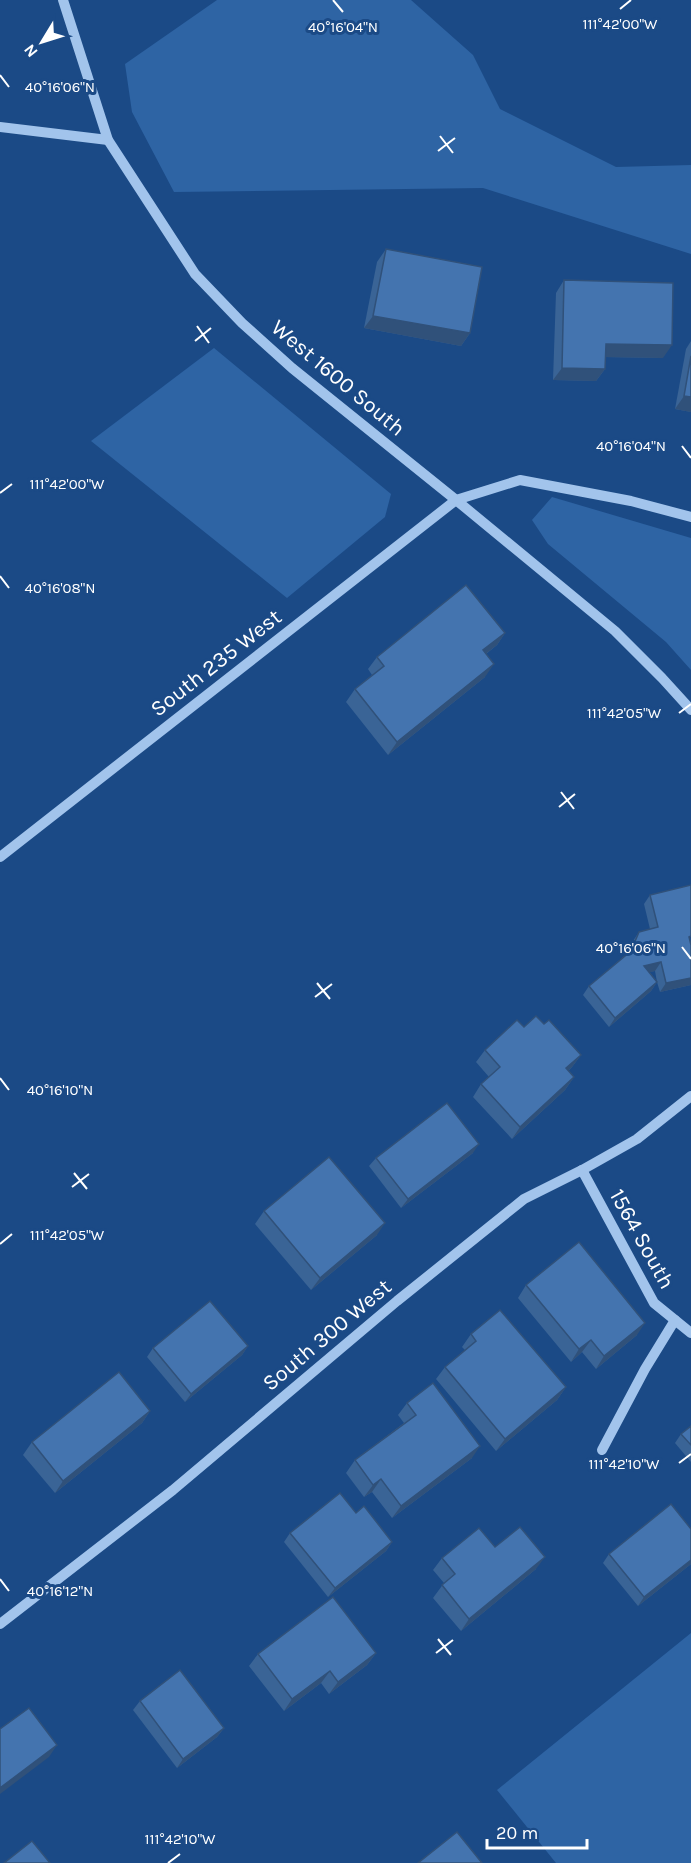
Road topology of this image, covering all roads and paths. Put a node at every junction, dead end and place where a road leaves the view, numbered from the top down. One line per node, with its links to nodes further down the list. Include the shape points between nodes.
1 (63, 0): 3 (street, West 1600 South)
2 (0, 127): 3 (street)
3 (108, 140): 4 (street, West 1600 South, via 195,274 242,323)
4 (456, 500): 5 (street, via 520,480); 6 (street, West 1600 South, via 615,632); 7 (street, South 235 West)
5 (691, 517)
6 (691, 710)
7 (0, 857)
8 (691, 1096): 9 (street, South 300 West, via 637,1139)
9 (582, 1170): 10 (street, 1564 South, via 654,1303); 13 (street, South 300 West, via 524,1200 397,1301 173,1490)
10 (675, 1320): 11 (street, 1564 South); 12 (street, 1564 South)
11 (691, 1333)
12 (602, 1450)
13 (0, 1624)

